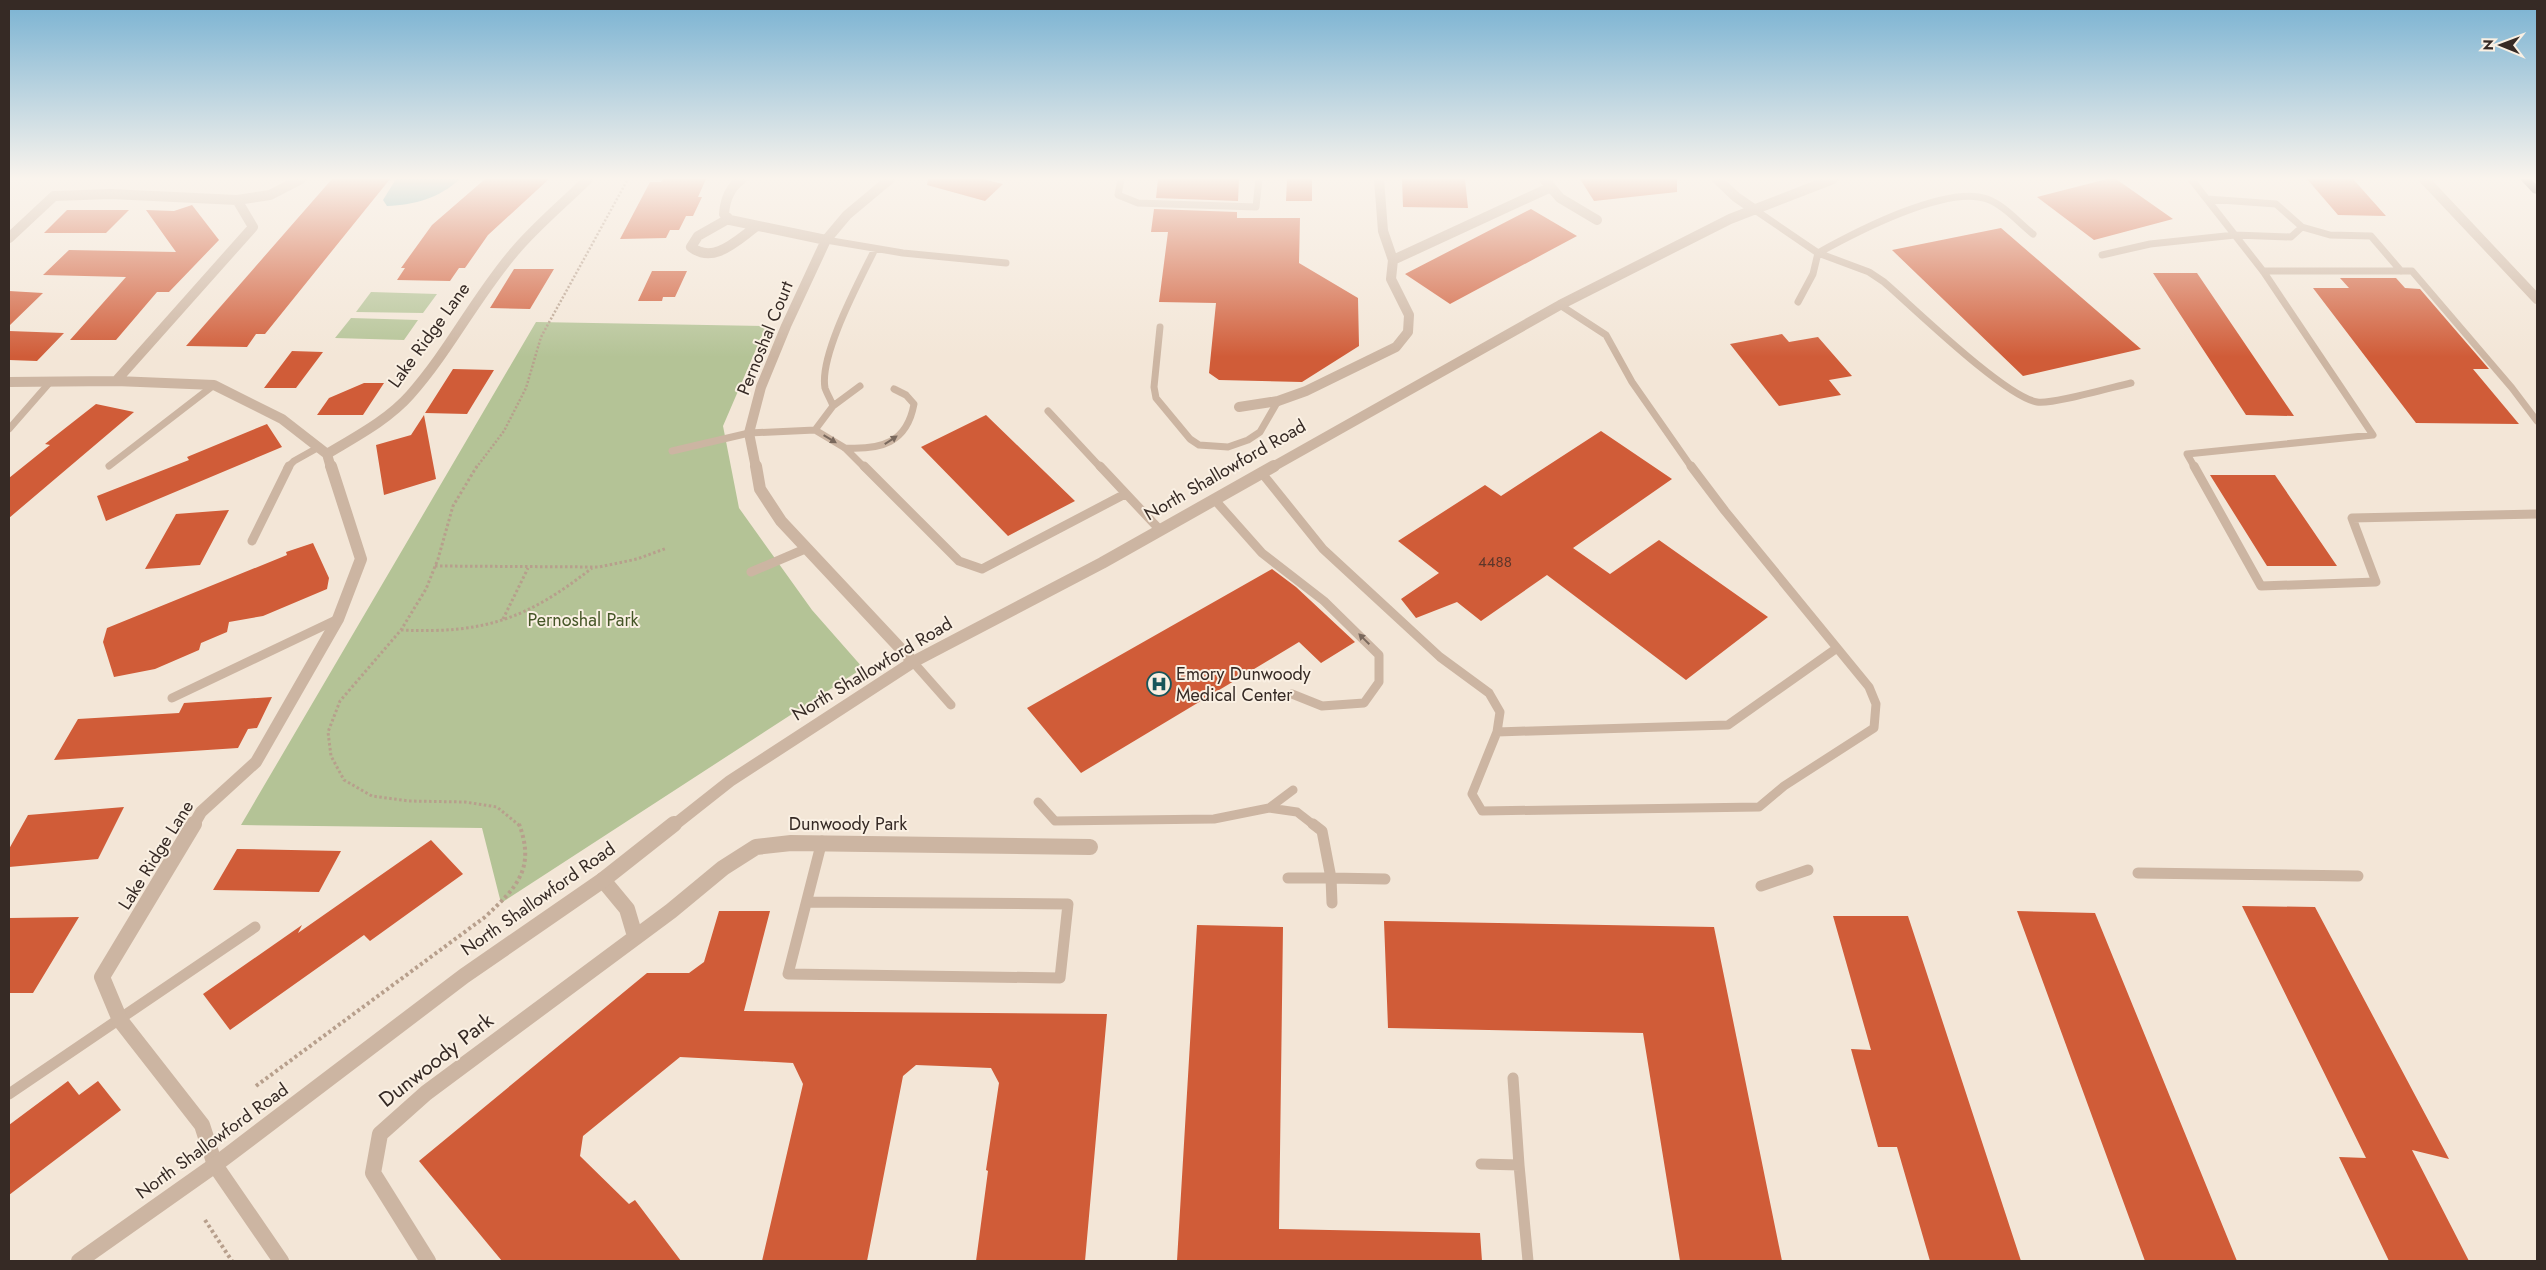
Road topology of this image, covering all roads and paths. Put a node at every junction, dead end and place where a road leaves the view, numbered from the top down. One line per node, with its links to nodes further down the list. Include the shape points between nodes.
1 (244, 238): 28 (street)
2 (528, 238): 44 (street, Lake Ridge Lane, via 476,301 448,346 409,396 372,426)
3 (595, 238): 55 (path, via 541,337 526,388 504,431 468,478 453,506)
4 (697, 238): 5 (street, via 691,247 700,254 716,254)
5 (739, 238)
6 (817, 238): 16 (street)
7 (1384, 238): 20 (street)
8 (1436, 238): 20 (street)
9 (1692, 238): 26 (street, North Shallowford Road)
10 (1796, 238): 18 (lane)
11 (1846, 238): 18 (lane)
12 (2204, 238): 19 (lane, via 2150,244)
13 (2238, 238): 22 (lane)
14 (2373, 238): 23 (lane)
15 (2480, 238): 24 (street)
16 (826, 240): 17 (lane); 42 (street, Pernoshal Court, via 761,387)
17 (875, 249): 21 (lane); 36 (lane, via 844,318 828,364 825,387)
18 (1818, 253): 25 (lane, via 1814,274); 31 (lane, via 1869,272 1884,282 2020,397 2039,403 2048,402)
19 (2102, 255)
20 (1392, 260): 35 (street, via 1391,279 1409,315 1408,332 1402,340 1396,347 1306,391)
21 (1006, 263)
22 (2263, 271): 23 (lane); 50 (lane, via 2373,435 2187,454 2261,586 2376,582 2352,518)
23 (2401, 271): 39 (lane, via 2412,271)
24 (2537, 299)
25 (1798, 302)
26 (1560, 305): 47 (street, North Shallowford Road); 62 (lane, via 1606,335 1632,382 1667,434)
27 (1160, 327): 35 (lane, via 1154,387 1156,398 1190,439 1199,445 1228,447 1248,440 1260,432)
28 (116, 380): 29 (street); 32 (street)
29 (51, 381): 30 (street); 40 (lane)
30 (9, 382)
31 (2131, 383)
32 (214, 384): 44 (street, via 282,419); 46 (lane)
33 (860, 386): 36 (lane)
34 (894, 389): 43 (lane, one-way to 34, via 866,450 882,446 908,428 914,404)
35 (1278, 401): 37 (street)
36 (833, 406): 41 (lane)
37 (1239, 407)
38 (1048, 411): 48 (lane)
39 (2537, 421)
40 (9, 429)
41 (815, 430): 42 (lane); 43 (lane, one-way to 43)
42 (749, 433): 45 (lane); 54 (street, Pernoshal Court, via 760,489)
43 (845, 448): 48 (lane, via 959,561 982,569)
44 (323, 450): 52 (lane, via 294,460 286,469); 59 (street, Lake Ridge Lane, via 361,559)
45 (672, 451)
46 (109, 466)
47 (1262, 472): 49 (street, North Shallowford Road); 67 (lane, via 1323,549 1440,657 1489,694 1500,712)
48 (1125, 494): 51 (lane)
49 (1214, 499): 51 (street, North Shallowford Road); 64 (lane, one-way to 49, via 1322,706 1364,704 1380,682 1379,655 1324,601 1262,553)
50 (2537, 514)
51 (1160, 530): 63 (street, North Shallowford Road)
52 (252, 541)
53 (667, 548): 56 (path, via 628,562)
54 (805, 549): 58 (lane); 63 (street, Pernoshal Court)
55 (435, 566): 57 (path); 61 (path, via 426,589)
56 (592, 567): 57 (path); 60 (path, via 558,593)
57 (528, 568): 60 (path)
58 (750, 572)
59 (338, 619): 65 (lane); 85 (street, Lake Ridge Lane, via 256,762 201,812 102,977)
60 (503, 620): 61 (path, via 470,629)
61 (401, 630): 87 (path, via 340,701 328,732 331,756 344,780 372,796 497,807 519,824 526,843 523,869 512,891 485,917)
62 (1837, 648): 67 (lane, via 1728,725); 67 (lane, via 1869,687 1876,704 1874,728 1784,786 1759,807 1482,811 1472,794)
63 (913, 662): 66 (lane); 79 (street, North Shallowford Road, via 730,781)
64 (1292, 694)
65 (172, 698)
66 (951, 705)
67 (1497, 732)
68 (1293, 790): 70 (lane)
69 (1038, 802): 70 (lane, via 1055,821 1214,819)
70 (1269, 808): 77 (lane, via 1297,812 1322,831 1328,848)
71 (822, 841): 72 (street, Dunwoody Park); 81 (lane); 84 (street, Dunwoody Park, via 756,848 723,868)
72 (1090, 847)
73 (1808, 870): 80 (lane)
74 (2138, 873): 75 (lane)
75 (2358, 876)
76 (1288, 878): 77 (lane)
77 (1331, 878): 78 (lane); 82 (lane)
78 (1385, 879)
79 (603, 880): 84 (street, via 628,909); 90 (street, North Shallowford Road, via 464,976)
80 (1761, 886)
81 (807, 902): 81 (lane, via 788,974 1060,978 1068,904)
82 (1332, 903)
83 (255, 927): 85 (lane)
84 (635, 936): 96 (street, Dunwoody Park, via 426,1093 380,1134 373,1173)
85 (120, 1020): 88 (lane); 90 (street, Lake Ridge Lane, via 202,1125)
86 (1514, 1078): 91 (lane)
87 (256, 1086)
88 (9, 1094)
89 (1480, 1164): 91 (lane)
90 (215, 1165): 93 (street, North Shallowford Road); 95 (street)
91 (1519, 1165): 97 (lane)
92 (205, 1220): 94 (path)
93 (79, 1261)
94 (232, 1261)
95 (281, 1261)
96 (428, 1261)
97 (1528, 1261)

